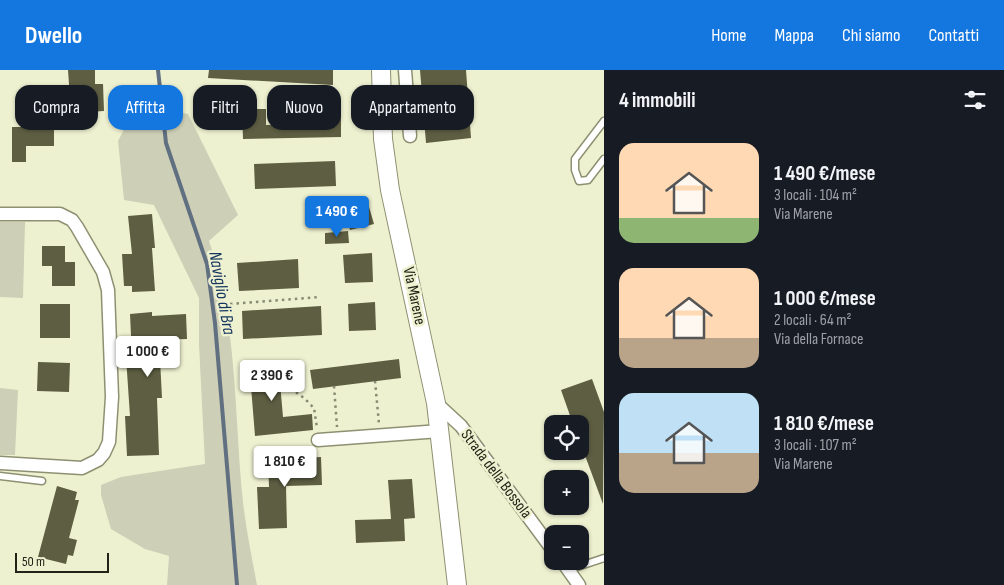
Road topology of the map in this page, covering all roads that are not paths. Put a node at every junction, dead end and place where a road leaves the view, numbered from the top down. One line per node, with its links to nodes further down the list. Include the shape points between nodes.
1 (381, 70): 7 (main road, Via Marene, via 383,139 390,190)
2 (405, 70): 4 (street)
3 (604, 121): 5 (lane, via 575,159 579,181 588,180)
4 (410, 136)
5 (604, 158)
6 (0, 214): 10 (street, via 60,214 72,220 77,228 106,281 112,397 109,442 104,453 90,465 74,469)
7 (436, 403): 8 (main road, Via Marene); 13 (street, Strada della Bossola, via 461,426)
8 (440, 431): 9 (street); 17 (main road, Via Marene)
9 (318, 440)
10 (0, 463)
11 (0, 476): 12 (lane)
12 (42, 481)
13 (544, 538)
14 (604, 558): 15 (lane)
15 (589, 561)
16 (568, 570): 18 (street)
17 (457, 585)
18 (579, 585)

